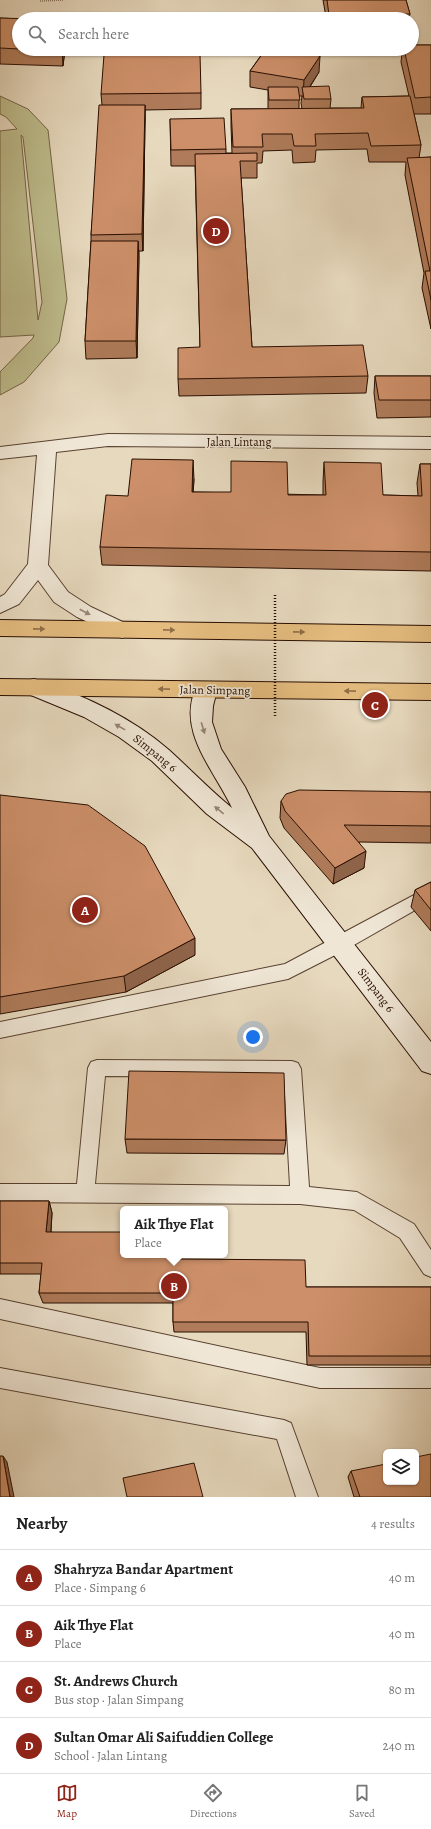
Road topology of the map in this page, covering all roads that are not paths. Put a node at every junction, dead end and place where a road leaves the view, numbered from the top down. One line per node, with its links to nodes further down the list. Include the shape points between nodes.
1 (431, 443): 2 (street, Jalan Lintang, via 108,440)
2 (47, 447): 3 (street, Jalan Lintang); 4 (street)
3 (0, 453)
4 (38, 566): 5 (street, via 12,599); 7 (street, one-way to 7, via 61,597 84,612)
5 (0, 606)
6 (0, 628): 7 (main road, one-way to 7)
7 (122, 630): 8 (main road, one-way to 8)
8 (431, 634)
9 (0, 686): 10 (main road, Jalan Simpang)
10 (34, 687): 11 (main road, Jalan Simpang, one-way to 10); 13 (street, Simpang 6, one-way to 10, via 215,807 160,755 127,731 92,711)
11 (206, 690): 12 (main road, Jalan Simpang, one-way to 11); 13 (street, Simpang 6, one-way to 13, via 201,722 211,751 237,794)
12 (431, 692)
13 (261, 843): 15 (street, Simpang 6)
14 (431, 893): 15 (lane)
15 (341, 944): 16 (lane, via 288,971); 17 (street, Simpang 6)
16 (0, 1030)
17 (431, 1062)
18 (0, 1193): 19 (lane)
19 (85, 1194): 20 (lane); 20 (lane, via 98,1068 292,1069)
20 (300, 1195): 21 (lane, via 357,1201 407,1231)
21 (431, 1267)
22 (0, 1308): 24 (lane, via 320,1378)
23 (0, 1378): 25 (lane, via 284,1430)
24 (431, 1378)
25 (307, 1497)

